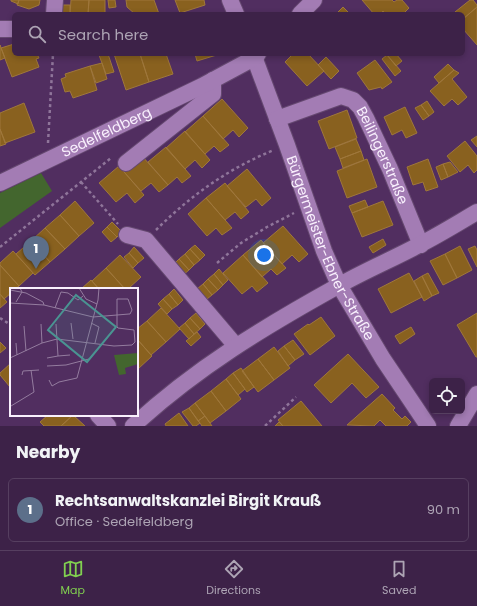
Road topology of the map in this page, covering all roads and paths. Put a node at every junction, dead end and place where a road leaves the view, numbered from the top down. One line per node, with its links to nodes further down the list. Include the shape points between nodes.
1 (55, 0): 4 (street)
2 (230, 0): 5 (street)
3 (314, 0): 6 (street)
4 (54, 12)
5 (235, 12)
6 (302, 12)
7 (0, 29): 8 (street)
8 (12, 29)
9 (53, 56): 15 (path)
10 (253, 56): 12 (street, Sedelfeldberg)
11 (255, 56): 13 (street, Bürgermeister-Ebner-Straße)
12 (213, 80): 15 (street, Sedelfeldberg); 16 (street, Sedelfeldberg, via 213,94)
13 (277, 119): 14 (street, Bürgermeister-Ebner-Straße); 23 (street, Beilingerstraße, via 341,96 353,100 366,118 390,169)
14 (287, 145): 19 (street, Bürgermeister-Ebner-Straße); 22 (path, via 257,157 222,176 192,197)
15 (47, 160): 18 (street, Sedelfeldberg)
16 (119, 160): 17 (path)
17 (81, 182): 21 (path); 24 (path)
18 (0, 183)
19 (308, 208): 25 (path, via 267,227 241,243); 26 (street, Bürgermeister-Ebner-Straße)
20 (477, 212): 23 (street)
21 (127, 235): 22 (street)
22 (146, 240): 29 (street)
23 (420, 245): 26 (street)
24 (0, 247)
25 (217, 263)
26 (339, 285): 29 (street); 36 (street, Bürgermeister-Ebner-Straße, via 383,359)
27 (0, 318): 28 (path)
28 (10, 324)
29 (236, 346): 34 (street, via 159,402)
30 (477, 394): 37 (street)
31 (296, 397): 35 (path)
32 (99, 416): 33 (street)
33 (108, 426)
34 (133, 426)
35 (265, 426)
36 (428, 426)
37 (458, 426)

